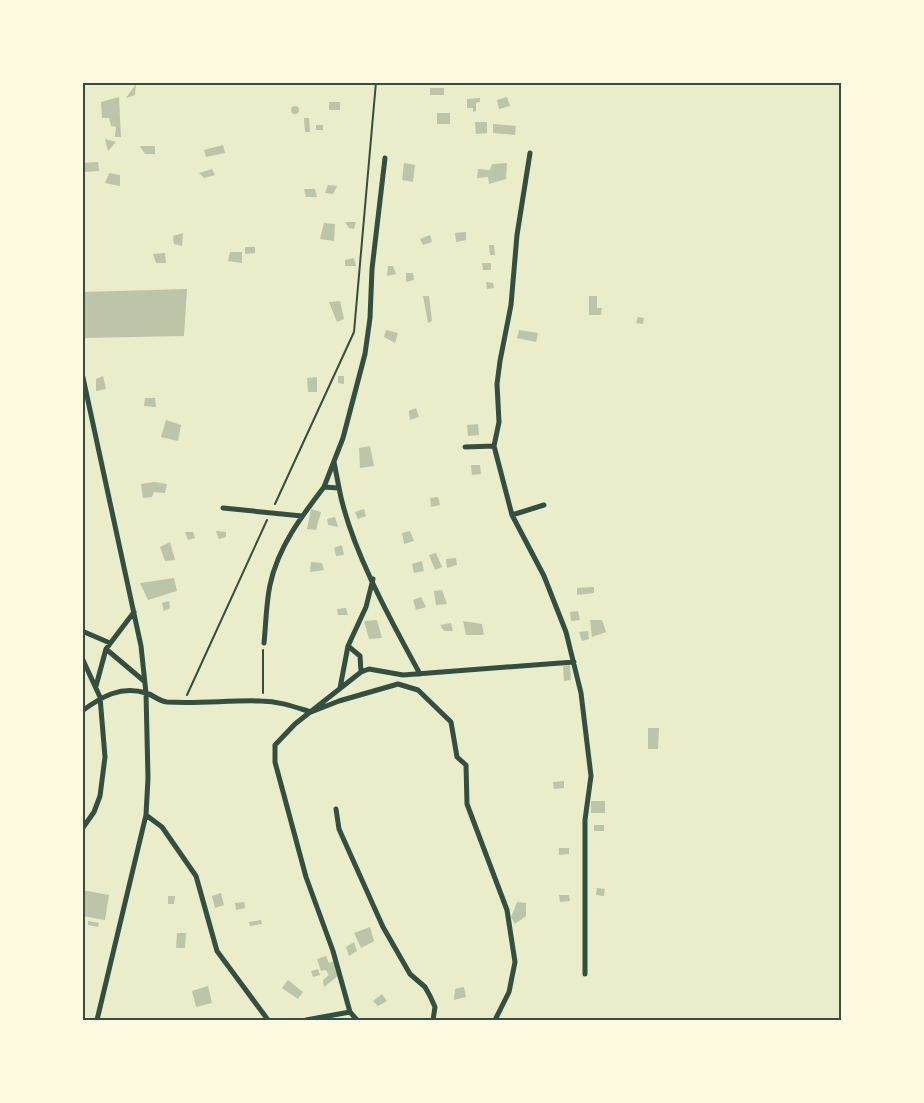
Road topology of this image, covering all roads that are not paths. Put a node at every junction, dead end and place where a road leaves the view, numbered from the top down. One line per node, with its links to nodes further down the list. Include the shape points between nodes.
1 (530, 153): 4 (street, via 518,227 511,305 497,384 498,422)
2 (385, 158): 6 (street, via 365,354)
3 (82, 373): 14 (street)
4 (494, 446): 5 (street); 11 (street)
5 (465, 447)
6 (334, 461): 7 (street); 8 (street)
7 (324, 487): 8 (street); 12 (street)
8 (339, 488): 13 (street, via 343,510)
9 (544, 505): 11 (street)
10 (223, 508): 12 (street)
11 (512, 515): 21 (street, via 544,576)
12 (302, 516): 17 (street, via 283,545 270,584)
13 (373, 579): 18 (street, via 366,607); 23 (street)
14 (134, 612): 16 (street); 24 (street)
15 (82, 631): 16 (street)
16 (110, 643): 19 (street)
17 (264, 643)
18 (348, 646): 22 (street, via 360,656); 26 (street)
19 (106, 649): 24 (street); 25 (street)
20 (82, 658): 25 (street)
21 (574, 662): 23 (street); 34 (street, via 590,767 585,820)
22 (361, 672): 23 (street, via 369,668 403,675); 26 (street)
23 (420, 674)
24 (144, 681): 27 (street)
25 (96, 686): 28 (street)
26 (339, 689): 30 (street)
27 (146, 693): 28 (street, via 115,692); 30 (street, via 159,701 262,701); 32 (street)
28 (100, 697): 29 (street); 33 (street, via 104,777 94,812)
29 (82, 711)
30 (311, 712): 35 (street, via 274,745 275,762 306,877 334,951); 41 (street, via 398,684 418,690 451,722 457,757 466,765 467,804 507,910 515,962 509,992)
31 (336, 809): 40 (street, via 339,829 383,927 410,974 430,996 435,1007)
32 (146, 815): 36 (street); 37 (street, via 162,827 196,876 217,951)
33 (82, 829)
34 (585, 974)
35 (350, 1012): 38 (street); 39 (street)
36 (97, 1020)
37 (268, 1020)
38 (306, 1020)
39 (357, 1020)
40 (433, 1020)
41 (495, 1020)

